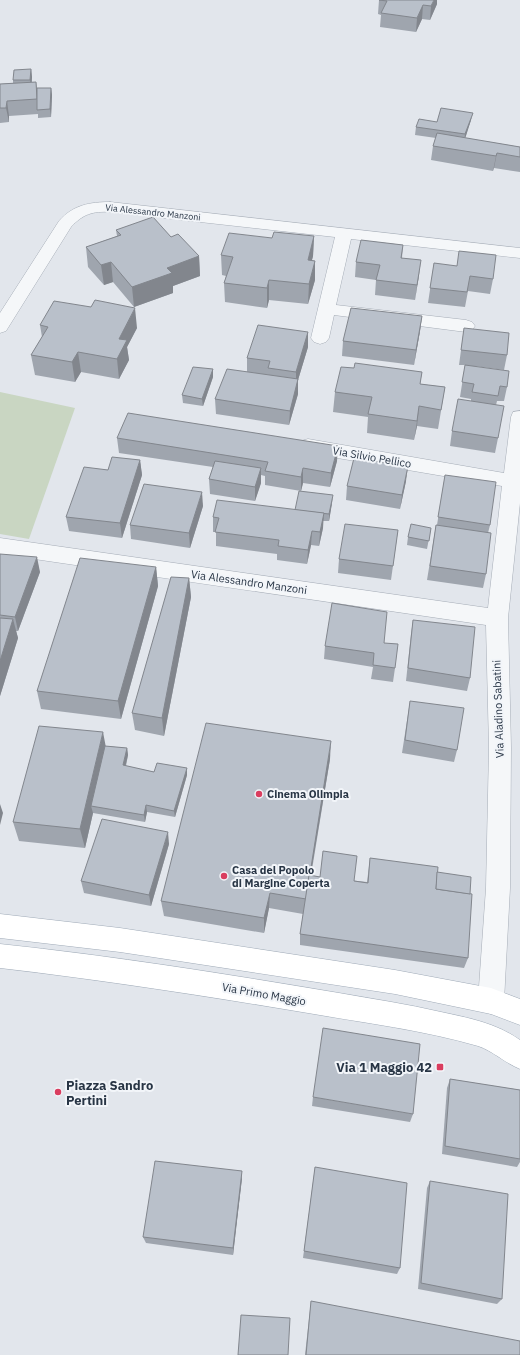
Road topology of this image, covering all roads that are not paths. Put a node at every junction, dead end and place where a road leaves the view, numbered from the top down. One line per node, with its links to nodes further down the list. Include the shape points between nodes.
1 (344, 233): 2 (street, Via Alessandro Manzoni); 3 (street); 5 (street, Via Alessandro Manzoni, via 110,207 90,207 74,214 65,224)
2 (520, 252)
3 (326, 309): 4 (street); 6 (street)
4 (466, 326)
5 (0, 327)
6 (320, 338)
7 (520, 417): 9 (street, Via Aladino Sabatini)
8 (294, 444): 9 (street, Via Silvio Pellico)
9 (512, 481): 11 (street, Via Aladino Sabatini)
10 (0, 546): 11 (street, Via Alessandro Manzoni)
11 (497, 618): 14 (street, Via Aladino Sabatini, via 500,748 498,888)
12 (0, 926): 14 (main road, via 120,940 388,981)
13 (0, 956): 16 (main road, Via Primo Maggio, via 215,985 410,1018 482,1034)
14 (491, 1002): 15 (main road)
15 (520, 1012)
16 (520, 1056)

